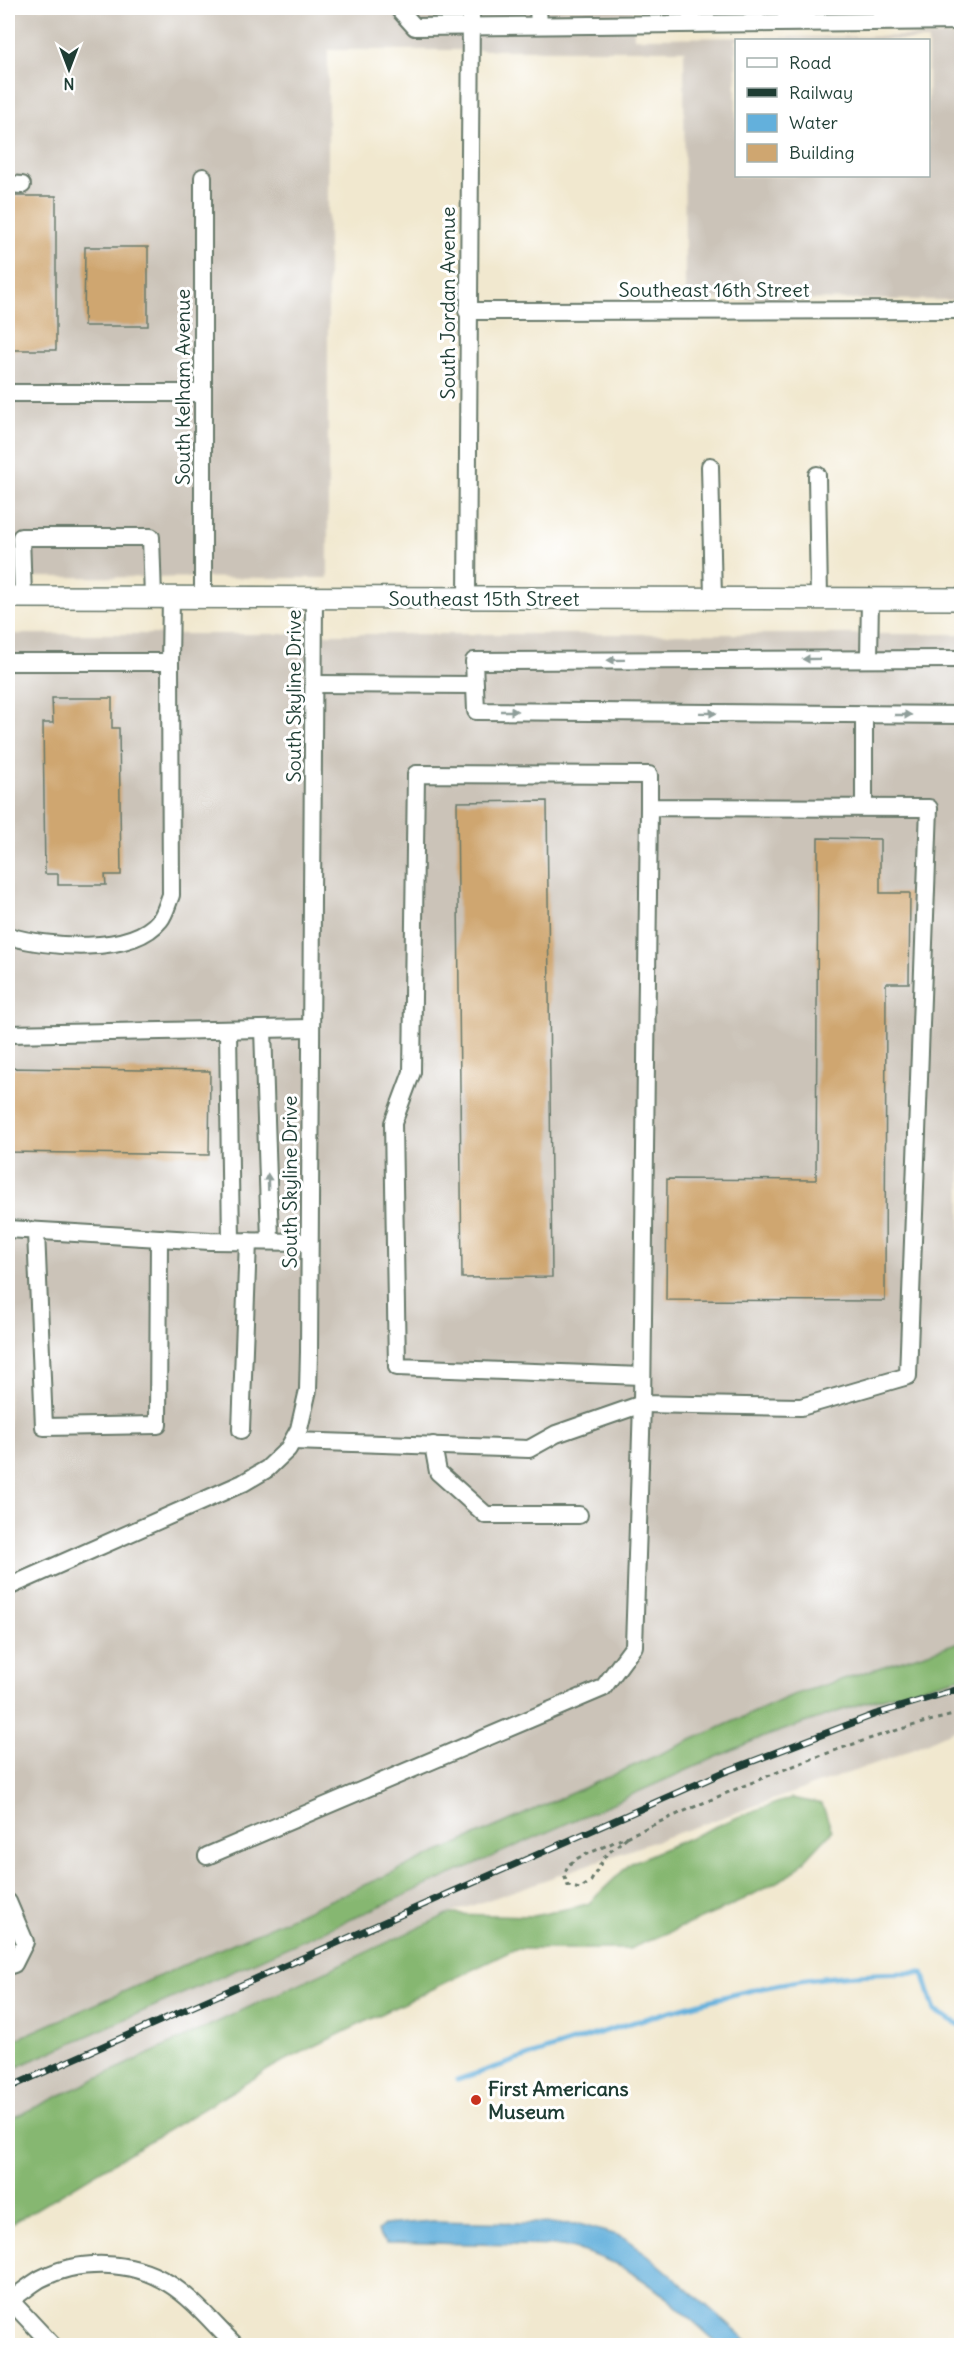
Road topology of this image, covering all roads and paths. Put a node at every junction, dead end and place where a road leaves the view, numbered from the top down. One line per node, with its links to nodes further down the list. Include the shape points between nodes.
1 (398, 8): 6 (street, via 415,27)
2 (471, 8): 6 (street, South Jordan Avenue)
3 (538, 8): 5 (street)
4 (962, 21): 5 (street)
5 (539, 25): 6 (street)
6 (471, 26): 9 (street, South Jordan Avenue)
7 (203, 177): 11 (street, South Kelham Avenue)
8 (962, 310): 9 (street, Southeast 16th Street)
9 (467, 311): 19 (street, South Jordan Avenue)
10 (8, 393): 11 (street)
11 (203, 393): 17 (street, South Kelham Avenue)
12 (710, 466): 20 (street)
13 (817, 475): 21 (street)
14 (14, 535): 15 (street); 16 (street, via 151,537)
15 (15, 596): 16 (main road, Southeast 15th Street)
16 (162, 597): 17 (main road, Southeast 15th Street); 27 (street)
17 (203, 597): 18 (main road, Southeast 15th Street)
18 (314, 598): 19 (main road, Southeast 15th Street); 28 (street, South Skyline Drive)
19 (467, 598): 20 (main road, Southeast 15th Street)
20 (712, 598): 21 (main road, Southeast 15th Street)
21 (819, 599): 22 (main road, Southeast 15th Street)
22 (870, 599): 23 (main road, Southeast 15th Street); 24 (street)
23 (962, 599)
24 (869, 658): 25 (street); 29 (street, one-way to 29, via 474,661)
25 (962, 659)
26 (8, 662): 27 (street)
27 (170, 662): 34 (street, via 171,895 160,920 140,936 114,943 74,946)
28 (314, 684): 29 (street); 35 (street, South Skyline Drive)
29 (475, 686): 30 (street, one-way to 30, via 476,711)
30 (864, 715): 31 (street, one-way to 31); 33 (street)
31 (962, 715)
32 (649, 807): 33 (street); 45 (street); 45 (street, via 649,775 416,774 412,1072 393,1123 397,1367)
33 (864, 807): 46 (street, via 929,808 908,1376 801,1407)
34 (8, 936)
35 (311, 1028): 36 (street); 44 (street, South Skyline Drive)
36 (263, 1029): 37 (street); 42 (street, one-way to 36)
37 (228, 1030): 38 (street); 43 (street)
38 (8, 1034)
39 (8, 1229): 40 (street)
40 (36, 1231): 41 (street); 41 (street, via 44,1427 158,1425)
41 (159, 1238): 43 (street)
42 (270, 1240): 43 (street); 44 (street)
43 (239, 1241): 47 (street)
44 (309, 1242): 48 (street, South Skyline Drive, via 308,1390)
45 (642, 1376): 46 (street)
46 (642, 1404): 49 (street, via 556,1434 529,1449); 54 (street, via 634,1646 603,1688)
47 (241, 1430)
48 (293, 1441): 49 (street); 51 (street, South Skyline Drive, via 279,1460 243,1483)
49 (433, 1445): 50 (street, via 438,1472 486,1515)
50 (579, 1515)
51 (8, 1587)
52 (962, 1713): 53 (path, via 824,1753 726,1791)
53 (627, 1837): 53 (path, via 568,1865 564,1875 568,1886 580,1889 591,1881 605,1856)
54 (207, 1856)
55 (8, 1902): 56 (street, via 25,1942 14,1964)
56 (8, 1966)
57 (9, 2301): 58 (street); 59 (street, via 40,2279 72,2267 136,2269 168,2283)
58 (53, 2346)
59 (236, 2346)

